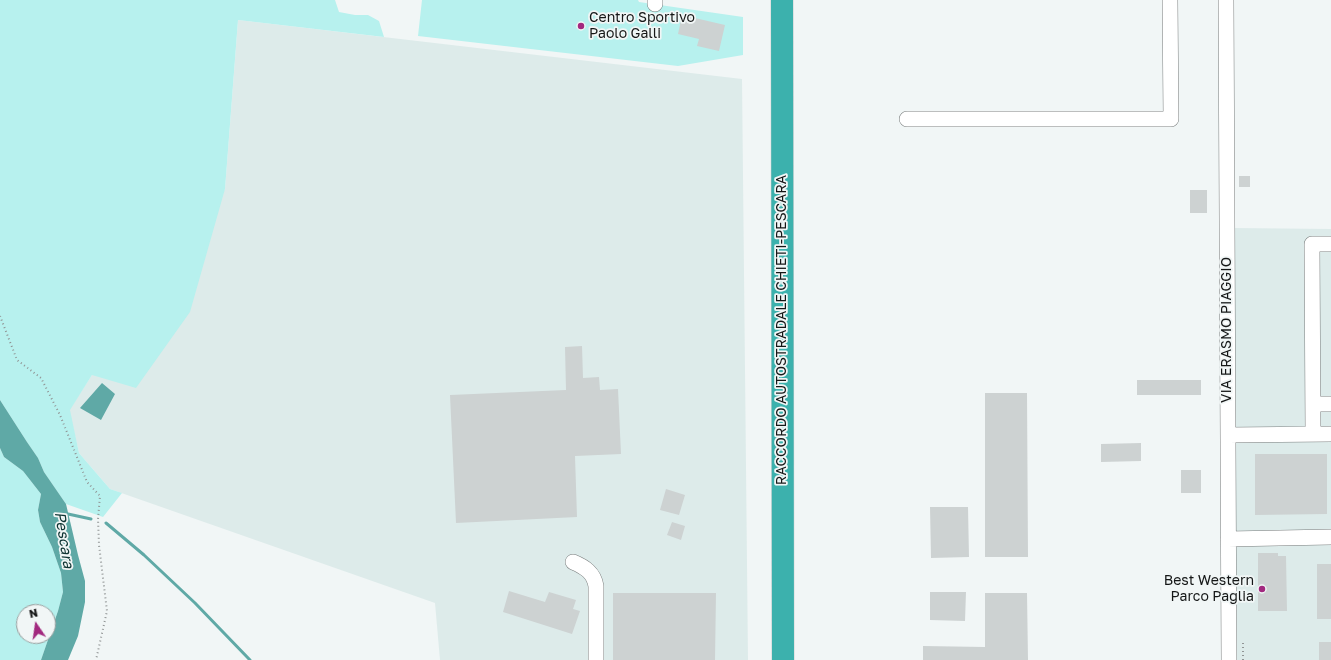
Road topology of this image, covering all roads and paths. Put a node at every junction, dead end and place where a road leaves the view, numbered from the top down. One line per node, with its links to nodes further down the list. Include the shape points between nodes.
1 (768, 0): 19 (highway, RACCORDO AUTOSTRADALE CHIETI-PESCARA)
2 (782, 0): 20 (highway, RACCORDO AUTOSTRADALE CHIETI-PESCARA)
3 (1170, 0): 5 (street, via 1171,120)
4 (1226, 0): 12 (street, VIA ERASMO PIAGGIO)
5 (907, 119)
6 (1331, 244): 8 (street, via 1312,244)
7 (0, 316): 17 (path, via 17,360 41,378 60,415 87,482 100,496 99,545 107,611)
8 (1313, 404): 9 (street); 10 (street)
9 (1331, 404)
10 (1313, 434): 11 (street); 12 (street)
11 (1331, 434)
12 (1228, 435): 14 (street, VIA ERASMO PIAGGIO)
13 (1331, 537): 14 (street)
14 (1228, 539): 21 (street, VIA ERASMO PIAGGIO)
15 (573, 562): 18 (street, via 583,567 595,579)
16 (1243, 641): 22 (path)
17 (96, 660)
18 (596, 660)
19 (769, 660)
20 (783, 660)
21 (1229, 660)
22 (1243, 660)

